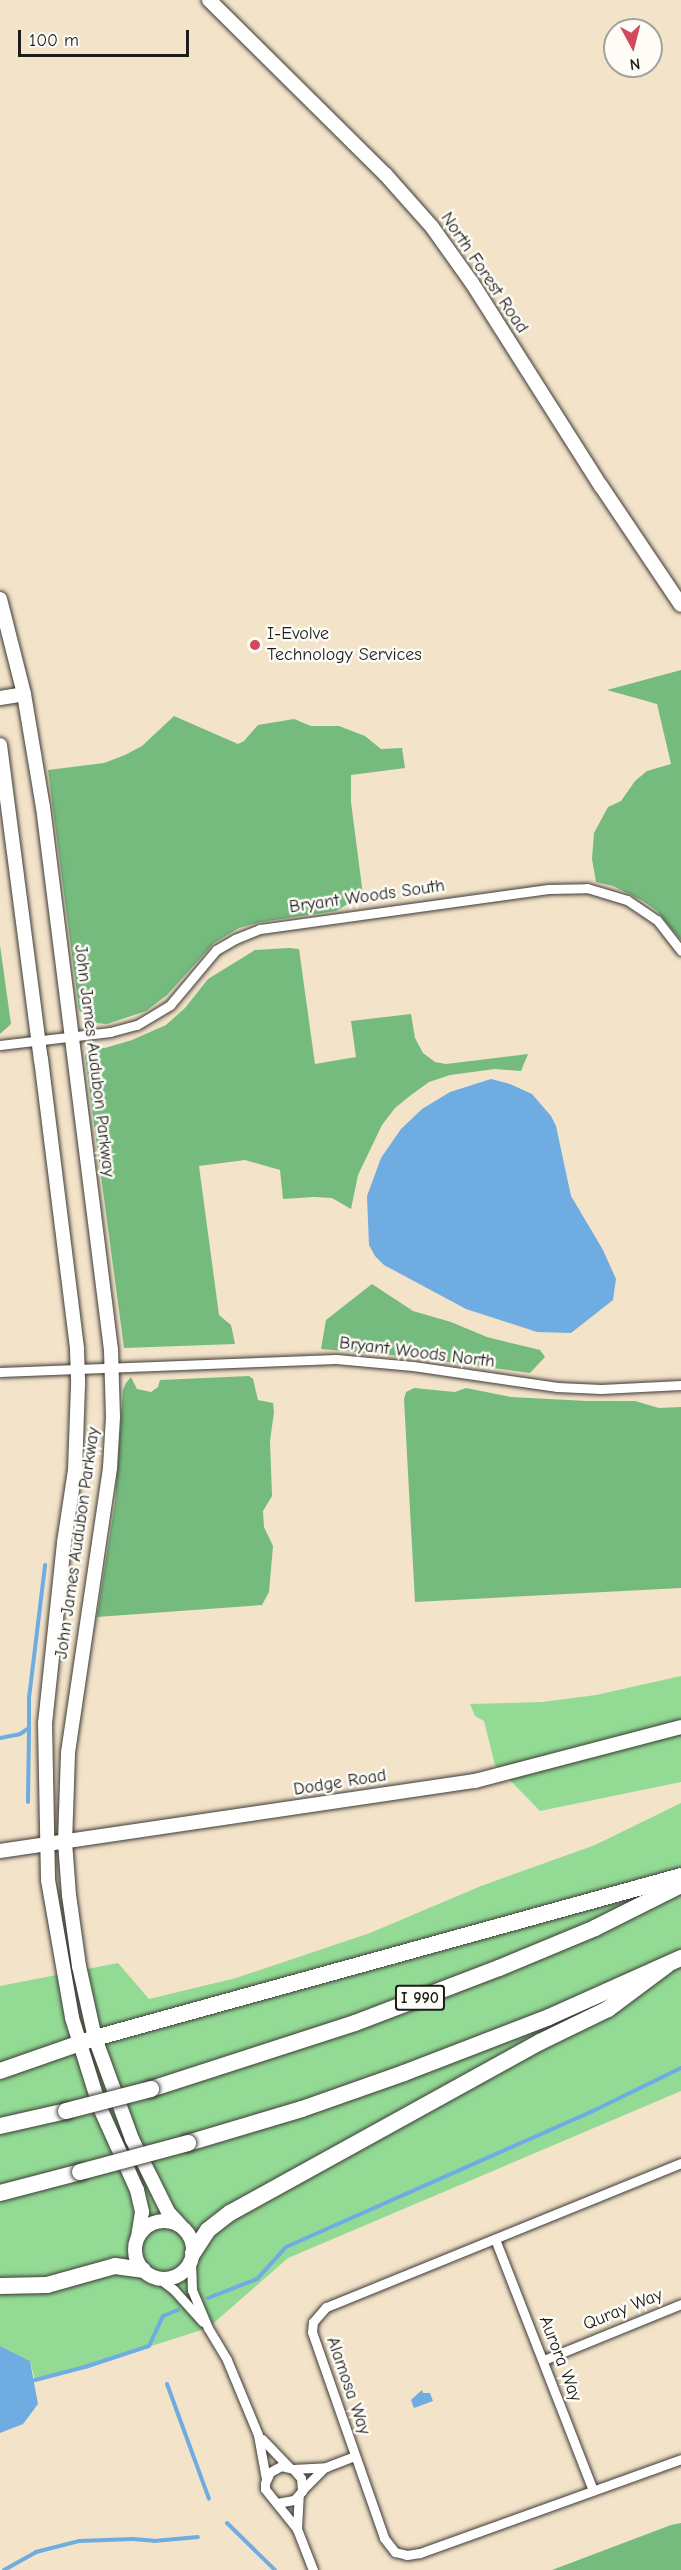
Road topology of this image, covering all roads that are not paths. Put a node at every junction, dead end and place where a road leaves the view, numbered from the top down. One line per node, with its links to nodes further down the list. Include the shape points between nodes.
1 (209, 0): 3 (main road, North Forest Road, via 385,174 432,227)
2 (0, 599): 4 (main road, John James Audubon Parkway)
3 (681, 605)
4 (24, 694): 5 (main road); 8 (main road, John James Audubon Parkway, via 44,807)
5 (0, 698)
6 (0, 745): 9 (main road, John James Audubon Parkway)
7 (681, 951): 8 (street, Bryant Woods South, via 647,912 613,894 587,888 548,889 383,912 246,933 216,950 159,1014 127,1029)
8 (72, 1037): 9 (street, Bryant Woods South); 11 (main road, John James Audubon Parkway)
9 (39, 1041): 10 (street, Bryant Woods South); 12 (main road, John James Audubon Parkway)
10 (0, 1045)
11 (112, 1367): 12 (street, Bryant Woods North); 14 (street, Bryant Woods North, via 336,1359 557,1387); 16 (main road, John James Audubon Parkway, via 110,1468 71,1723)
12 (78, 1369): 13 (street, Bryant Woods North); 17 (main road, John James Audubon Parkway, via 75,1470 45,1723)
13 (0, 1372)
14 (681, 1385)
15 (681, 1727): 16 (main road, Dodge Road, via 476,1781)
16 (65, 1842): 17 (main road, Dodge Road); 22 (main road, John James Audubon Parkway)
17 (45, 1845): 18 (main road, Dodge Road); 22 (main road, John James Audubon Parkway, via 57,1947)
18 (0, 1851)
19 (681, 1876): 22 (highway)
20 (681, 1885): 24 (highway, I 990, bridge, via 595,1928 355,2023 151,2089)
21 (674, 1962): 26 (highway, bridge, via 549,2017 302,2109); 30 (highway, via 608,2009 540,2042 230,2213 208,2230)
22 (87, 2041): 23 (highway); 27 (main road, John James Audubon Parkway, via 159,2197); 28 (main road, John James Audubon Parkway, via 100,2108 137,2190 142,2212)
23 (0, 2071)
24 (0, 2126)
25 (681, 2163): 29 (street, Alamosa Way)
26 (0, 2193)
27 (180, 2225): 28 (main road, via 152,2223); 30 (main road, via 192,2241)
28 (138, 2236): 31 (main road, via 135,2254)
29 (495, 2239): 35 (street, Aurora Way); 37 (street, Alamosa Way, via 326,2307 313,2322 314,2342)
30 (192, 2257): 31 (main road, via 178,2275 169,2278); 34 (street, via 192,2290)
31 (150, 2274): 32 (highway, via 115,2266 47,2285); 34 (street, via 174,2290)
32 (0, 2286)
33 (681, 2304): 35 (street, Quray Way)
34 (208, 2328): 36 (street, via 227,2360)
35 (544, 2360): 42 (street, Aurora Way)
36 (258, 2435): 40 (street); 41 (street)
37 (356, 2456): 39 (street); 42 (street, Alamosa Way, via 384,2538 395,2552 407,2555)
38 (681, 2459): 42 (street, Alamosa Way)
39 (326, 2467): 40 (street); 43 (street)
40 (291, 2468): 41 (street, via 275,2468); 43 (street, via 301,2478)
41 (266, 2480): 44 (street, via 267,2495)
42 (592, 2492)
43 (300, 2493): 44 (street, via 289,2503); 45 (street)
44 (277, 2503): 45 (street)
45 (297, 2529): 46 (street)
46 (313, 2570)

